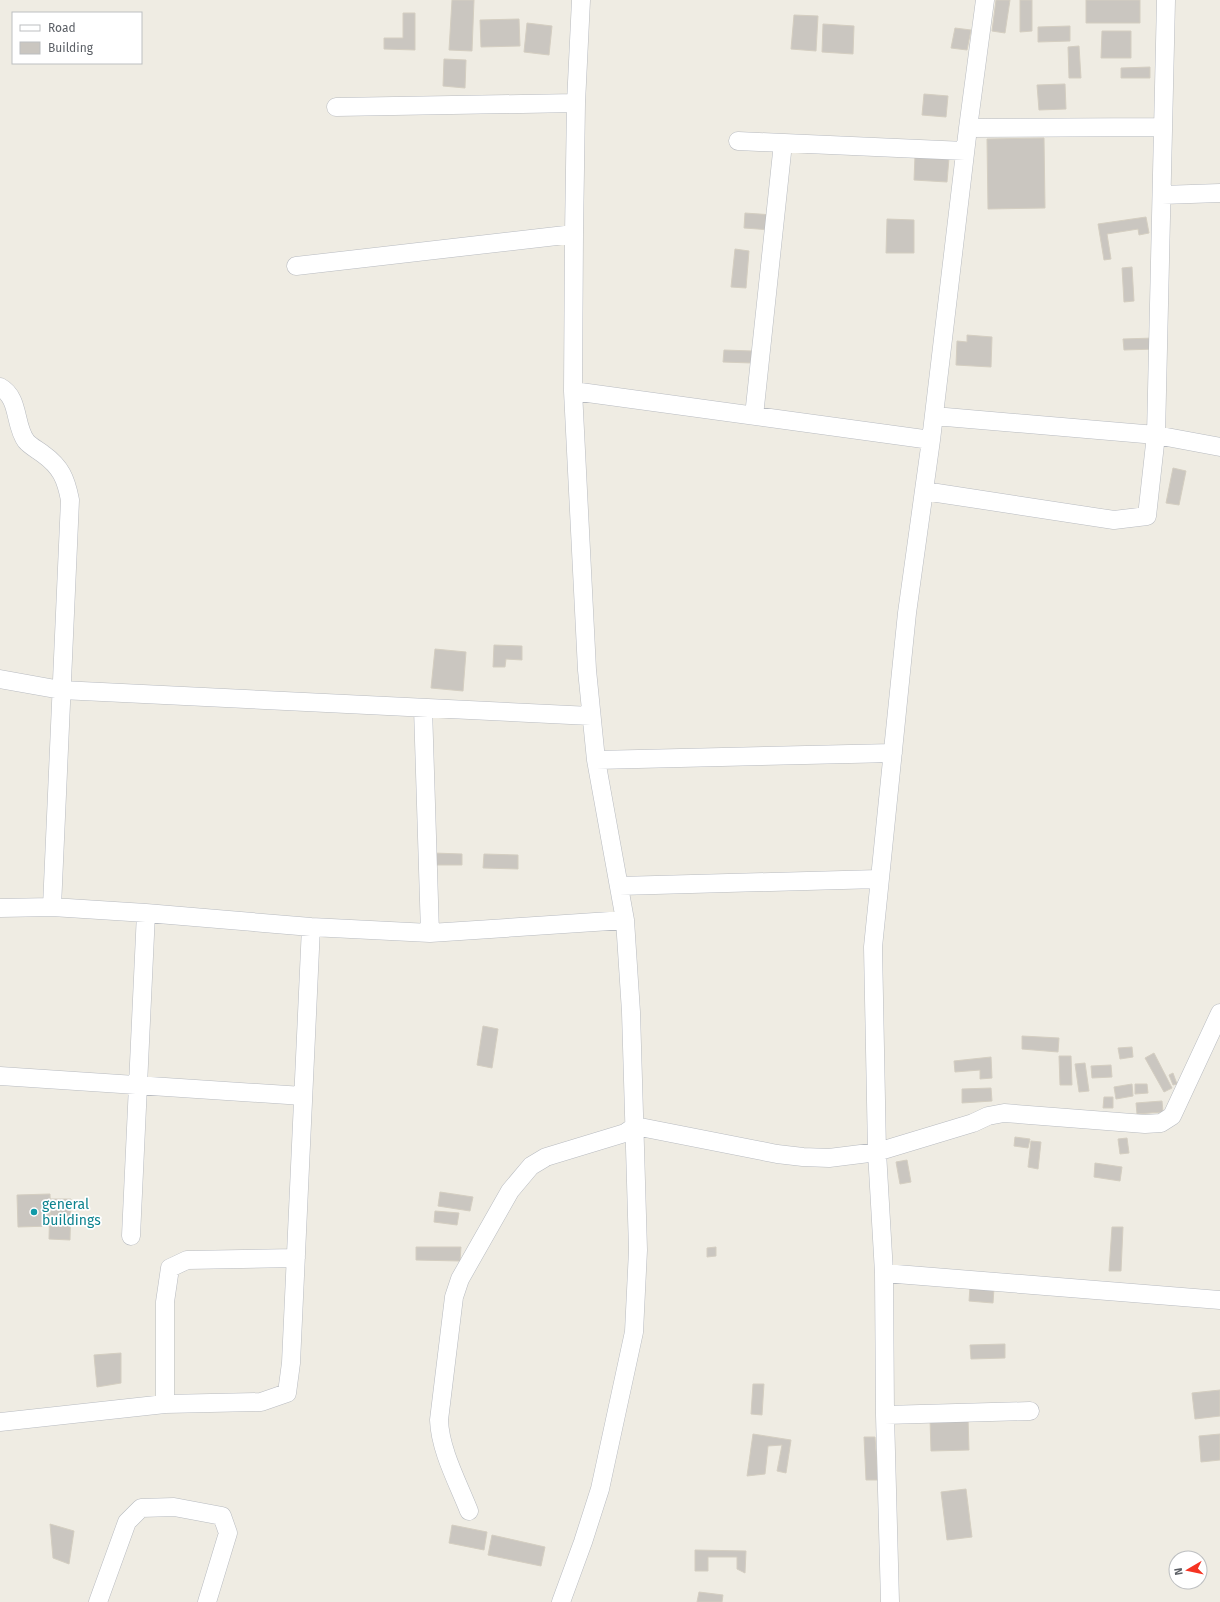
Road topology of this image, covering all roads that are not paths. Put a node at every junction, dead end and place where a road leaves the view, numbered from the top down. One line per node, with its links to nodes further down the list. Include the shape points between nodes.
1 (581, 0): 4 (street)
2 (985, 0): 7 (street)
3 (1166, 0): 6 (street)
4 (576, 103): 5 (street); 13 (street)
5 (336, 107)
6 (1163, 127): 7 (street); 12 (street)
7 (968, 128): 10 (street)
8 (738, 141): 9 (street)
9 (783, 143): 10 (street); 17 (street)
10 (965, 151): 18 (street)
11 (1220, 193): 12 (street)
12 (1162, 195): 19 (street)
13 (574, 234): 14 (street); 16 (street)
14 (296, 266)
15 (0, 387): 24 (street, via 11,398 26,441 55,462 67,485 70,500)
16 (573, 391): 17 (street); 26 (street, via 587,670)
17 (754, 416): 20 (street)
18 (934, 416): 19 (street); 20 (street)
19 (1156, 435): 21 (street); 22 (street, via 1147,516 1114,520)
20 (931, 440): 22 (street)
21 (1220, 447)
22 (924, 491): 27 (street, via 907,613)
23 (0, 679): 24 (street)
24 (62, 690): 25 (street); 31 (street)
25 (424, 708): 26 (street); 36 (street)
26 (592, 716): 28 (street)
27 (893, 753): 28 (street); 29 (street)
28 (596, 760): 30 (street)
29 (879, 879): 30 (street); 42 (street, via 873,947)
30 (619, 886): 34 (street)
31 (52, 907): 32 (street); 33 (street)
32 (0, 908)
33 (146, 913): 35 (street); 39 (street)
34 (625, 920): 36 (street); 41 (street)
35 (311, 927): 36 (street); 40 (street)
36 (430, 933)
37 (1220, 1013): 42 (street, via 1172,1116 1161,1123 1145,1124 1004,1113)
38 (0, 1076): 39 (street)
39 (138, 1084): 40 (street); 43 (street)
40 (303, 1096): 44 (street)
41 (635, 1126): 42 (street, via 802,1157 829,1158); 51 (street, via 625,1133 546,1157 531,1166 510,1191 460,1278 454,1297 438,1420 442,1444); 54 (street, via 638,1250 634,1332 600,1489 584,1542)
42 (877, 1152): 45 (street)
43 (131, 1236)
44 (296, 1258): 47 (street, via 287,1393 261,1402); 47 (street, via 187,1260 170,1268 165,1302)
45 (884, 1273): 46 (street); 49 (street)
46 (1220, 1300)
47 (165, 1404): 50 (street)
48 (1030, 1411): 49 (street)
49 (885, 1415): 55 (street)
50 (0, 1422)
51 (469, 1511)
52 (98, 1602): 53 (street, via 127,1522 141,1508 174,1507 222,1516 228,1533)
53 (207, 1602)
54 (561, 1602)
55 (890, 1602)

